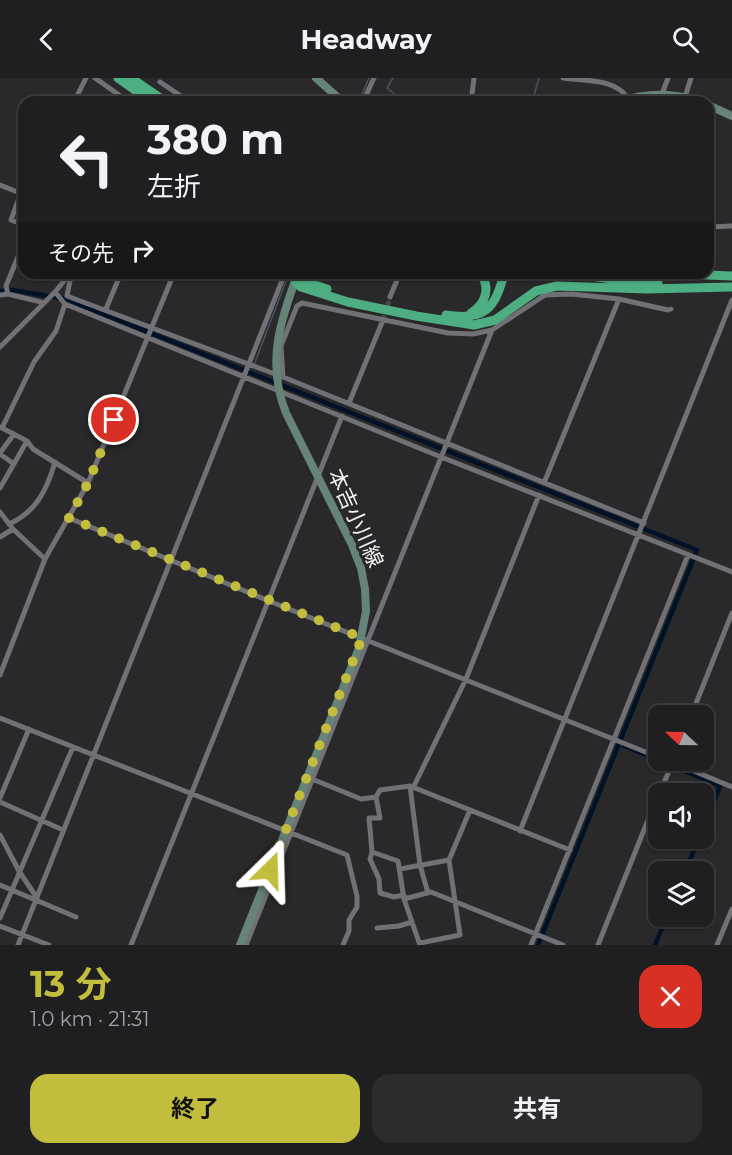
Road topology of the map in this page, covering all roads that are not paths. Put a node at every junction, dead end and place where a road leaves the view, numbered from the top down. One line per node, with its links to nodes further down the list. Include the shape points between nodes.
1 (86, 78): 14 (street)
2 (95, 78): 15 (street)
3 (118, 78): 16 (highway)
4 (131, 78): 17 (highway)
5 (316, 78): 19 (main road)
6 (374, 78): 20 (street)
7 (474, 78): 21 (street)
8 (562, 78): 22 (street, via 606,84)
9 (668, 78): 13 (street)
10 (692, 78): 24 (street)
11 (161, 80): 12 (street); 18 (street)
12 (157, 90)
13 (662, 94): 23 (main road); 24 (main road)
14 (77, 96)
15 (120, 96)
16 (144, 96)
17 (157, 96)
18 (182, 96)
19 (336, 96)
20 (366, 96)
21 (472, 96)
22 (626, 96)
23 (654, 96)
24 (685, 96)
25 (714, 107): 26 (main road)
26 (731, 114)
27 (0, 185): 28 (street)
28 (18, 192)
29 (18, 199): 30 (street, via 11,220)
30 (18, 223)
31 (732, 226): 32 (street)
32 (714, 227)
33 (18, 260): 49 (street)
34 (714, 275): 35 (highway)
35 (732, 276)
36 (68, 279): 52 (street)
37 (70, 279): 56 (street, via 67,296)
38 (118, 279): 56 (street)
39 (172, 279): 60 (street)
40 (283, 279): 64 (street)
41 (296, 279): 66 (main road, 本吉小川線, via 276,350)
42 (300, 279): 59 (highway, via 351,297)
43 (398, 279): 51 (street)
44 (484, 279): 59 (highway, via 484,299 478,309)
45 (502, 279): 59 (highway, via 488,309)
46 (508, 279): 59 (highway, via 497,307 473,322)
47 (618, 279): 48 (highway)
48 (732, 286): 59 (highway, via 557,286 536,291 495,320 474,325)
49 (8, 291): 50 (street); 55 (street)
50 (0, 295)
51 (390, 297)
52 (60, 298): 62 (street); 63 (street); 70 (street, via 56,331 34,362)
53 (620, 299): 57 (street); 61 (street, via 545,295); 80 (street)
54 (732, 300): 85 (street)
55 (41, 302)
56 (106, 309): 60 (street)
57 (671, 309)
58 (383, 320): 61 (street, via 448,333); 66 (street, via 302,303 297,306 281,346); 68 (street)
59 (460, 320)
60 (152, 328): 62 (street); 64 (street)
61 (492, 330): 73 (street)
62 (148, 337): 65 (street); 79 (street)
63 (0, 347)
64 (249, 365): 65 (street); 66 (street)
65 (244, 376): 67 (street); 91 (street)
66 (279, 376): 67 (main road, 本吉小川線); 68 (street)
67 (279, 391): 69 (street); 78 (main road, 本吉小川線)
68 (349, 403): 73 (street)
69 (342, 416): 75 (street); 78 (street)
70 (1, 427): 71 (street)
71 (14, 434): 72 (street); 74 (street)
72 (27, 441): 76 (street); 77 (street)
73 (447, 443): 75 (street); 80 (street)
74 (0, 453): 77 (street)
75 (441, 457): 82 (street); 95 (street)
76 (55, 462): 79 (street); 86 (street, via 46,489 23,518)
77 (14, 464): 81 (street)
78 (319, 477): 93 (street); 95 (main road, 本吉小川線, via 361,568 366,600)
79 (88, 483): 84 (street)
80 (544, 483): 85 (street)
81 (0, 488)
82 (539, 495): 87 (street); 97 (street)
83 (0, 512): 86 (street)
84 (69, 518): 90 (street); 91 (street)
85 (644, 523): 87 (street)
86 (11, 526): 88 (street); 90 (street)
87 (639, 535): 89 (street); 100 (street)
88 (0, 537)
89 (688, 555): 92 (street); 102 (street)
90 (45, 559): 96 (street)
91 (171, 561): 93 (street); 105 (street)
92 (732, 572)
93 (269, 601): 95 (street); 110 (street)
94 (732, 613): 98 (street)
95 (365, 640): 97 (street); 107 (street); 118 (main road, 本吉小川線)
96 (0, 675)
97 (466, 679): 100 (street); 108 (street)
98 (696, 705)
99 (0, 718): 101 (street)
100 (565, 720): 102 (street); 117 (street)
101 (29, 729): 103 (street); 112 (street)
102 (614, 739): 104 (street); 120 (street)
103 (73, 747): 105 (street); 114 (street)
104 (648, 753)
105 (93, 754): 110 (street); 116 (street)
106 (694, 771): 109 (street)
107 (312, 779): 111 (street, via 361,799); 118 (street)
108 (411, 787): 111 (street, via 380,790); 113 (street); 123 (street)
109 (732, 787)
110 (192, 794): 118 (street); 143 (street)
111 (376, 797): 121 (street, via 380,818 369,818)
112 (0, 800): 114 (street)
113 (470, 810): 117 (street); 122 (street)
114 (42, 820): 116 (street); 125 (street)
115 (648, 821): 149 (street)
116 (63, 830): 130 (street)
117 (520, 831): 120 (street)
118 (288, 833): 144 (main road, 本吉小川線); 145 (street); 146 (street, via 347,855 357,907 349,920)
119 (0, 835): 125 (street)
120 (570, 850): 139 (street)
121 (372, 852): 124 (street, via 398,861); 129 (street, via 370,859 380,879 380,893)
122 (449, 860): 123 (street); 131 (street)
123 (420, 865): 124 (street); 128 (street)
124 (400, 869): 129 (street)
125 (19, 871): 127 (street); 130 (street)
126 (0, 885): 127 (street)
127 (11, 890): 130 (street); 134 (street)
128 (428, 893): 129 (street); 131 (street)
129 (404, 897): 135 (street)
130 (37, 899): 133 (street); 138 (street)
131 (456, 902): 139 (street); 140 (street, via 460,935)
132 (732, 909): 150 (street)
133 (76, 917)
134 (0, 918)
135 (412, 922): 137 (street); 140 (street)
136 (0, 926): 138 (street)
137 (377, 928)
138 (22, 934): 141 (street); 142 (street)
139 (536, 934): 147 (street); 148 (street)
140 (420, 944)
141 (18, 945)
142 (49, 945)
143 (131, 945)
144 (240, 945)
145 (246, 945)
146 (343, 945)
147 (531, 945)
148 (563, 945)
149 (598, 945)
150 (717, 945)

